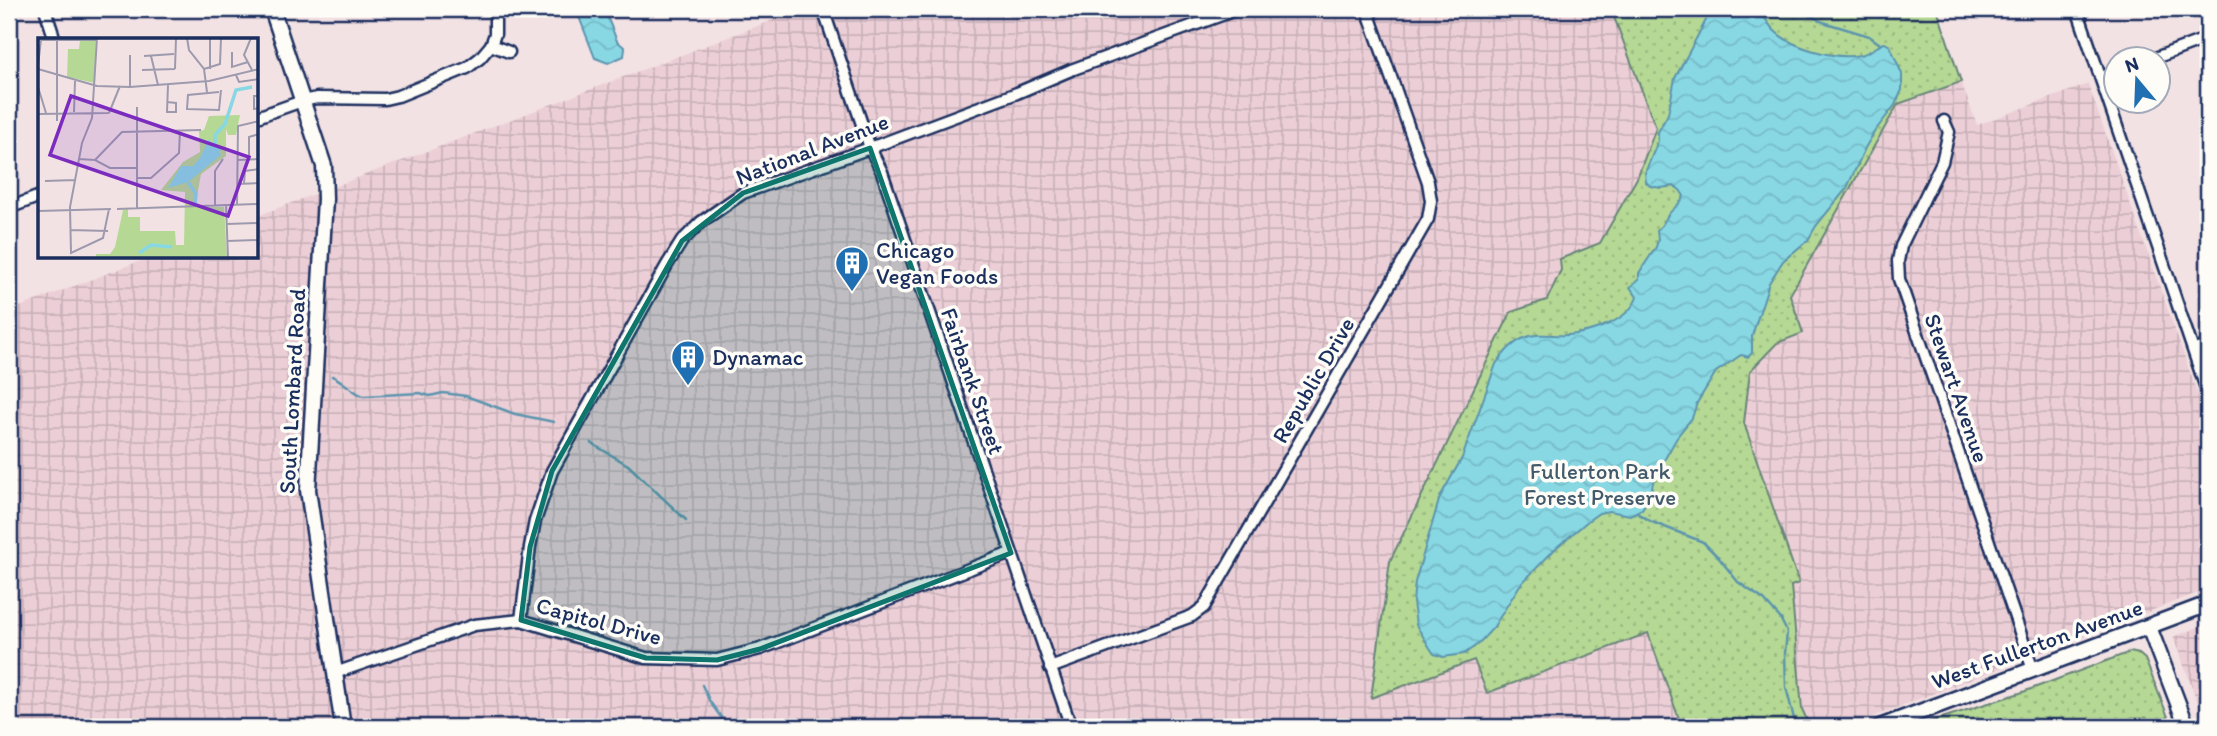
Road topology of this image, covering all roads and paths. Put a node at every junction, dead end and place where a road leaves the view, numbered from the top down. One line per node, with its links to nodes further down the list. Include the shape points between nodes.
1 (44, 9): 8 (street)
2 (272, 9): 14 (street, South Lombard Road)
3 (495, 9): 10 (street)
4 (823, 9): 17 (street, Fairbank Street)
5 (1238, 9): 17 (street, National Avenue)
6 (1367, 9): 27 (street, Republic Drive, via 1428,182 1428,219 1204,607 1192,616)
7 (2077, 9): 13 (street)
8 (54, 38)
9 (2208, 38): 12 (street)
10 (491, 45): 11 (street); 14 (street, via 467,68 398,96)
11 (509, 52)
12 (2172, 52)
13 (2101, 78): 21 (street)
14 (301, 96): 15 (street); 29 (street, South Lombard Road, via 324,166 308,490)
15 (259, 116)
16 (1944, 121): 28 (street, Stewart Avenue, via 1949,132 1942,162 1901,246 1899,279)
17 (870, 148): 23 (street, Fairbank Street); 25 (street, National Avenue, via 739,195 710,213 682,241 552,471 535,522)
18 (38, 197): 19 (street)
19 (9, 208)
20 (2208, 344): 21 (street)
21 (2194, 351): 22 (street)
22 (2208, 394)
23 (1011, 553): 25 (street, Capitol Drive, via 760,649 717,660 646,658); 27 (street, Fairbank Street)
24 (2208, 604): 26 (street, West Fullerton Avenue)
25 (520, 620): 29 (street, Capitol Drive, via 474,625)
26 (2148, 627): 28 (street, West Fullerton Avenue); 33 (street)
27 (1051, 668): 31 (street, Fairbank Street)
28 (2033, 670): 32 (street, West Fullerton Avenue)
29 (335, 673): 30 (street, South Lombard Road)
30 (343, 727)
31 (1071, 727)
32 (1880, 727)
33 (2187, 727)

